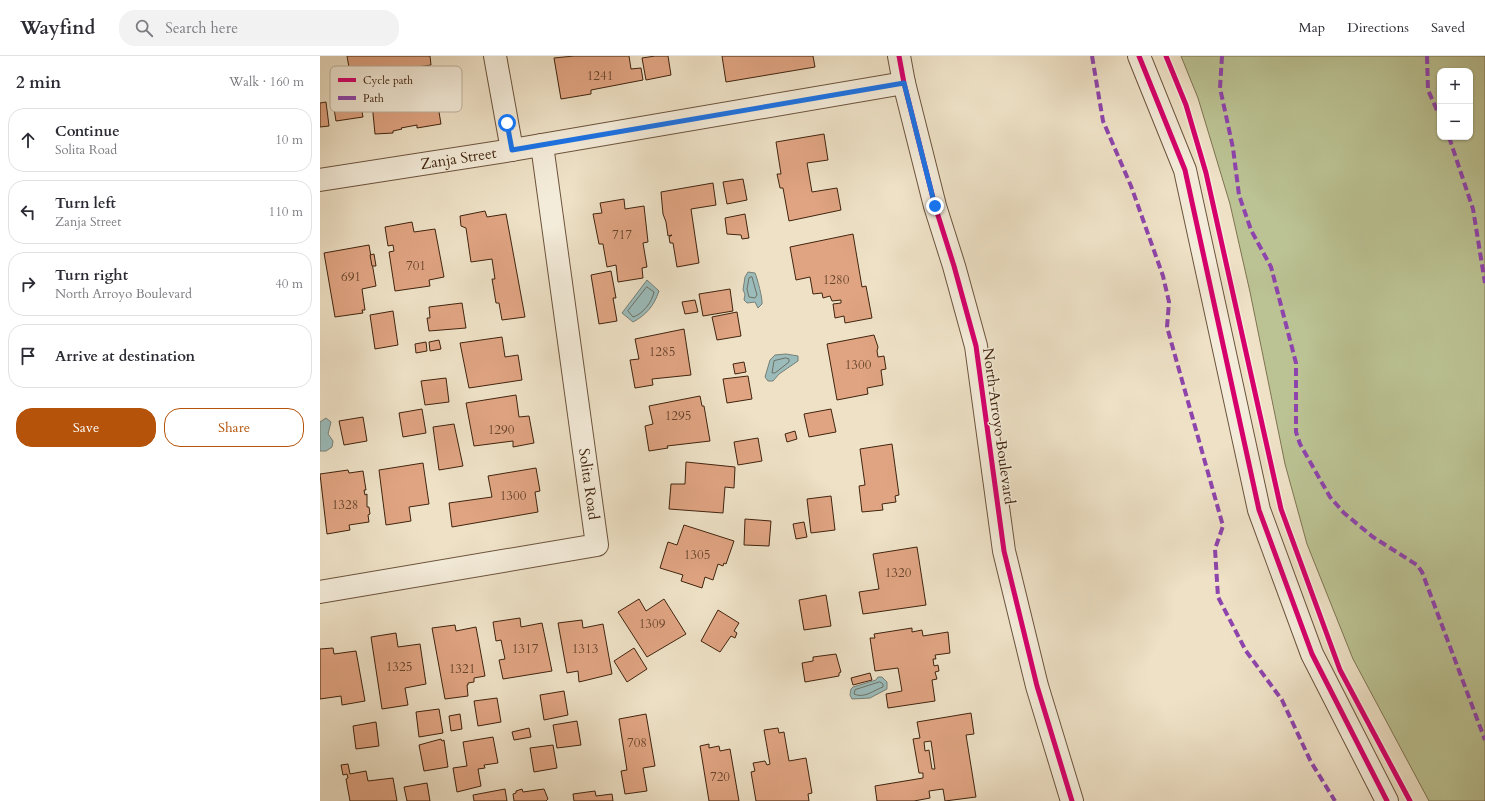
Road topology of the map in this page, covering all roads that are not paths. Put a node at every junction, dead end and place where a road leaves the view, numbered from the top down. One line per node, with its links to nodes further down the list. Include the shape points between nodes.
1 (495, 56): 6 (street)
2 (899, 56): 4 (street, North Arroyo Boulevard)
3 (1139, 56): 10 (street, via 1185,170 1259,510 1312,654)
4 (904, 83): 5 (street, Zanja Street); 9 (street, North Arroyo Boulevard, via 935,206 976,346 1004,551 1037,686)
5 (542, 145): 6 (street, Zanja Street); 8 (street, Solita Road, via 597,545)
6 (512, 150): 7 (street, Zanja Street)
7 (320, 180)
8 (320, 592)
9 (1072, 801)
10 (1387, 801)

